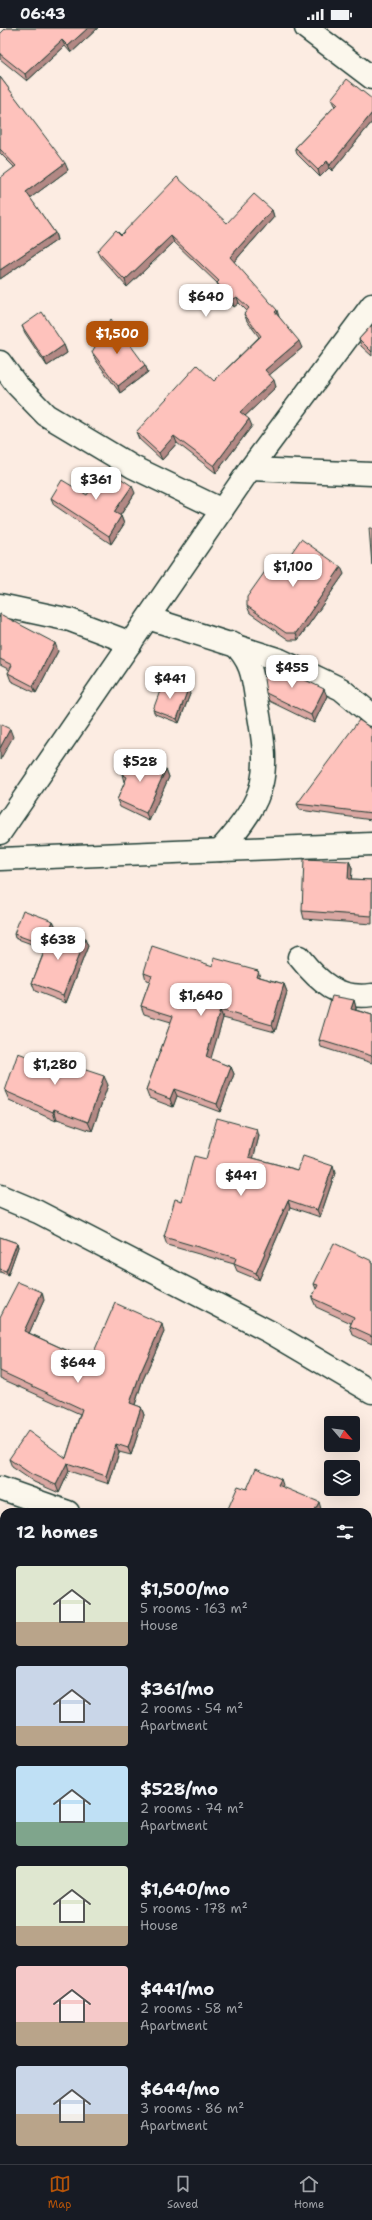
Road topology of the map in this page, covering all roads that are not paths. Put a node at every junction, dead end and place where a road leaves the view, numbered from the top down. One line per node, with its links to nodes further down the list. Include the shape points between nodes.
1 (306, 28): 2 (street)
2 (372, 78)
3 (372, 305): 5 (street)
4 (0, 362): 7 (street, via 16,384 46,415 133,467)
5 (250, 469): 6 (street); 7 (street)
6 (372, 474)
7 (222, 510): 9 (street)
8 (0, 605): 10 (street, via 70,620)
9 (148, 618): 10 (street); 11 (street)
10 (131, 643): 13 (street)
11 (233, 644): 12 (street, via 280,660 341,689); 15 (street, via 244,654 251,668 265,748 264,777 255,805 241,827)
12 (372, 715)
13 (0, 833)
14 (372, 844): 15 (street)
15 (220, 850): 16 (street)
16 (0, 859)
17 (299, 957): 18 (street, via 317,979 336,990 358,997)
18 (372, 995)
19 (0, 1196): 20 (street, via 38,1212 270,1332)
20 (372, 1392)
21 (0, 1488): 22 (street)
22 (57, 1508)

